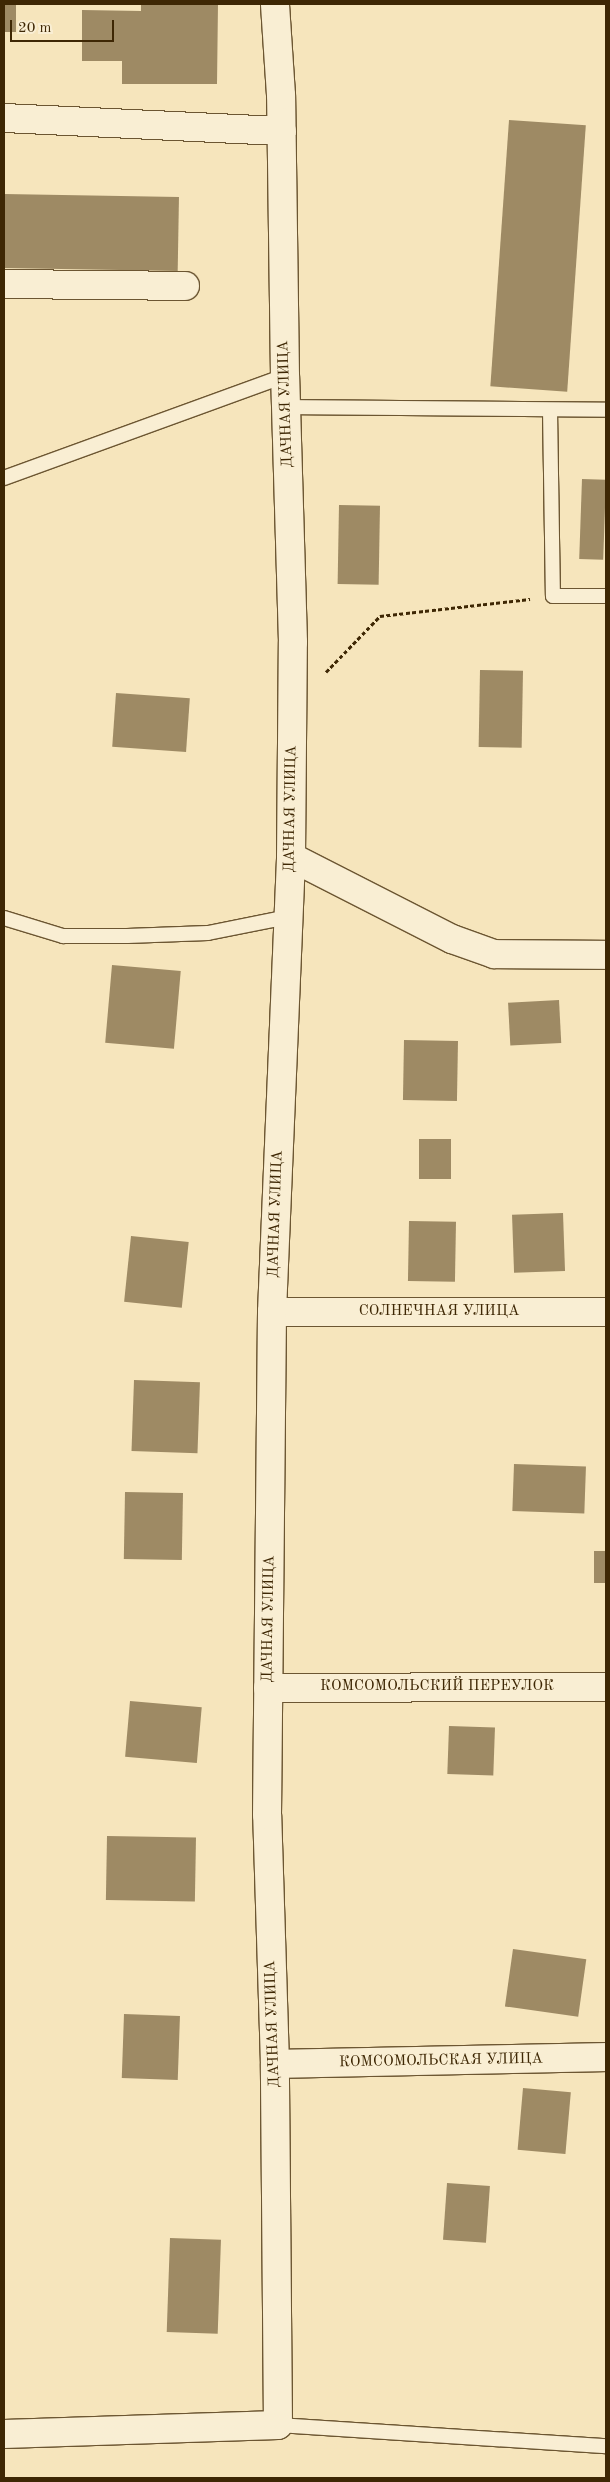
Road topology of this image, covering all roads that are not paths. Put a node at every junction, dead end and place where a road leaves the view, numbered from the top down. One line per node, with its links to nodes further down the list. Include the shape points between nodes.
1 (275, 4): 3 (street, ДАЧНАЯ УЛИЦА)
2 (4, 118): 3 (street)
3 (282, 131): 6 (street, ДАЧНАЯ УЛИЦА)
4 (4, 284): 5 (street)
5 (185, 286)
6 (284, 376): 7 (street, ДАЧНАЯ УЛИЦА); 10 (lane)
7 (286, 407): 8 (lane); 12 (street, ДАЧНАЯ УЛИЦА, via 293,642)
8 (550, 410): 9 (lane); 11 (lane, via 553,596)
9 (606, 410)
10 (4, 478)
11 (606, 596)
12 (291, 857): 13 (street, ДАЧНАЯ УЛИЦА); 15 (street, via 452,939 494,954)
13 (288, 917): 14 (lane, via 208,933 127,936 63,936); 16 (street, ДАЧНАЯ УЛИЦА)
14 (4, 918)
15 (606, 955)
16 (272, 1312): 17 (street, СОЛНЕЧНАЯ УЛИЦА); 19 (street, ДАЧНАЯ УЛИЦА)
17 (606, 1312)
18 (606, 1687): 19 (street, КОМСОМОЛЬСКИЙ ПЕРЕУЛОК)
19 (268, 1688): 21 (street, ДАЧНАЯ УЛИЦА, via 267,1815)
20 (606, 2057): 21 (street, КОМСОМОЛЬСКАЯ УЛИЦА)
21 (275, 2064): 22 (street, ДАЧНАЯ УЛИЦА)
22 (278, 2424): 23 (street); 24 (lane)
23 (4, 2434)
24 (606, 2446)

